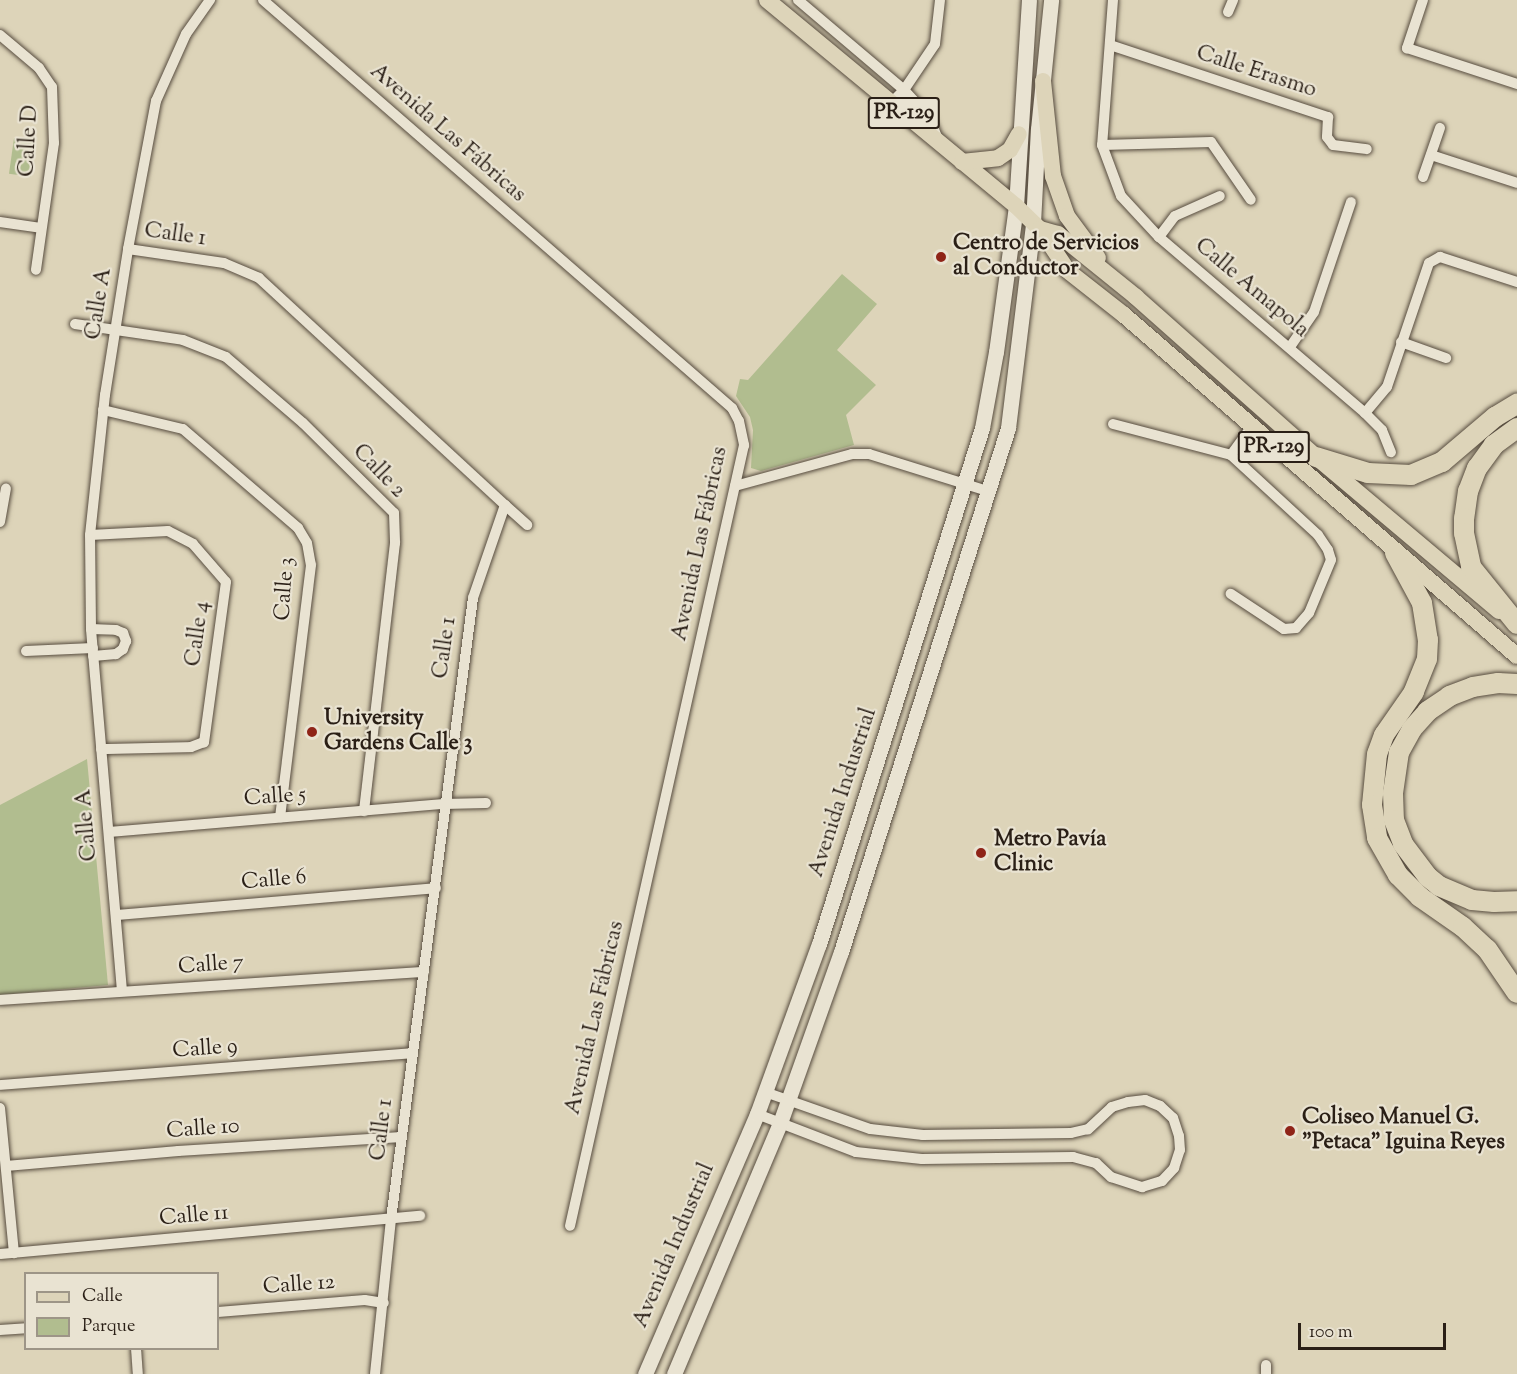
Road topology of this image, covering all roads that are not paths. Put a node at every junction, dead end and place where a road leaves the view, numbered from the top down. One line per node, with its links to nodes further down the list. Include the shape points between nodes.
1 (210, 0): 35 (street, Calle A, via 186,34 156,100)
2 (263, 0): 54 (street, Avenida Las Fábricas, via 732,408 744,445)
3 (767, 0): 17 (main road, PR-129)
4 (798, 0): 16 (street)
5 (940, 0): 16 (street, via 935,44)
6 (1029, 0): 19 (street, Avenida Industrial)
7 (1051, 0): 14 (street, Avenida Industrial)
8 (1113, 0): 13 (street, Calle Amapola)
9 (1233, 0): 11 (street)
10 (1423, 0): 15 (street, via 1407,48)
11 (1228, 12)
12 (0, 35): 33 (street, Calle D, via 39,68 52,87 54,143)
13 (1110, 45): 21 (street, Calle Amapola); 22 (street, Calle Erasmo, via 1328,117 1327,137 1333,145)
14 (1043, 81): 32 (street, Avenida Industrial); 38 (main road, via 1053,176 1067,216 1096,257)
15 (1517, 84)
16 (904, 90): 17 (street); 20 (street, via 929,117)
17 (891, 103): 20 (main road, PR-129)
18 (1440, 128): 23 (street)
19 (1019, 134): 24 (main road, via 1010,150 998,158); 30 (street, Avenida Industrial)
20 (939, 142): 24 (main road, PR-129)
21 (1102, 145): 28 (street, via 1211,142); 34 (street, Calle Amapola, via 1121,196)
22 (1367, 149)
23 (1431, 155): 25 (street); 26 (street)
24 (962, 162): 30 (main road, PR-129)
25 (1423, 177)
26 (1517, 183)
27 (1220, 196): 34 (street, via 1175,216)
28 (1251, 200)
29 (1351, 202): 42 (street, via 1314,312)
30 (1016, 206): 32 (main road, PR-129); 53 (street, Avenida Industrial, via 988,400)
31 (0, 222): 33 (street)
32 (1036, 226): 38 (main road, PR-129, via 1058,234); 48 (main road, PR-129, via 1068,270); 56 (street, Avenida Industrial, via 1008,428)
33 (41, 228): 36 (street, Calle D)
34 (1159, 237): 42 (street, Calle Amapola)
35 (128, 249): 40 (street, Calle A); 57 (street, Calle 1, via 224,263 259,278)
36 (36, 270)
37 (1517, 282): 41 (street, via 1440,257 1429,263)
38 (1136, 297): 52 (main road, PR-129)
39 (75, 324): 40 (street)
40 (115, 330): 45 (street, Calle A); 72 (street, Calle 2, via 183,340 226,357 303,423 394,513 395,543)
41 (1401, 342): 43 (street); 46 (street, via 1387,387)
42 (1290, 347): 46 (street, Calle Amapola)
43 (1446, 358)
44 (1517, 404): 52 (highway, via 1495,417 1442,462 1411,475 1368,473)
45 (103, 410): 60 (street, Calle A); 73 (street, Calle 3, via 183,429 298,528 307,543 311,565)
46 (1365, 412): 50 (street, Calle Amapola, via 1382,429)
47 (1113, 424): 51 (street)
48 (1251, 427): 51 (street); 61 (main road, PR-129)
49 (1517, 428): 63 (highway, via 1494,445 1477,468 1464,518 1472,567)
50 (1391, 452)
51 (1231, 455): 62 (street, via 1318,535 1331,560 1310,613 1296,628 1284,629)
52 (1316, 457): 63 (main road, PR-129)
53 (966, 485): 54 (street, via 869,454 852,454); 56 (street); 84 (street, Avenida Industrial, via 819,945)
54 (735, 486): 93 (street, Avenida Las Fábricas)
55 (6, 489): 58 (street)
56 (988, 491): 85 (street, Avenida Industrial, via 841,952)
57 (505, 505): 59 (street); 71 (street, Calle 1, via 473,598)
58 (0, 522)
59 (527, 525)
60 (90, 535): 64 (street, Calle A); 69 (street, Calle 4, via 168,531 193,544 226,582 204,742 191,747)
61 (1395, 553): 67 (main road, PR-129); 80 (highway, via 1422,603 1427,659 1414,692 1384,735 1377,754 1372,805 1377,838 1398,875 1487,949)
62 (1231, 594)
63 (1517, 625)
64 (91, 629): 66 (street, Calle A); 66 (street, via 116,630 123,633 126,641 116,654)
65 (26, 651): 66 (street)
66 (93, 652): 69 (street, Calle A)
67 (1517, 656)
68 (1517, 684): 76 (highway, via 1473,687 1428,711 1399,752 1393,793 1394,820 1403,844 1433,882 1472,900)
69 (100, 749): 74 (street, Calle A)
70 (486, 803): 71 (street, Calle 5)
71 (444, 804): 72 (street, Calle 5); 75 (street, Calle 1)
72 (364, 811): 73 (street, Calle 5)
73 (280, 817): 74 (street, Calle 5)
74 (109, 832): 77 (street, Calle A)
75 (436, 888): 77 (street, Calle 6); 78 (street, Calle 1)
76 (1517, 901)
77 (116, 915): 79 (street, Calle A)
78 (424, 972): 79 (street, Calle 7); 82 (street, Calle 1)
79 (122, 991): 81 (street, Calle 7)
80 (1517, 993)
81 (0, 1000)
82 (413, 1053): 83 (street, Calle 9); 89 (street, Calle 1)
83 (0, 1085)
84 (765, 1092): 85 (street); 87 (street, Avenida Industrial)
85 (788, 1100): 88 (street, Avenida Industrial); 88 (street, via 870,1129 923,1135 1071,1133 1088,1129 1112,1107 1145,1100 1161,1106 1173,1118 1180,1150 1174,1168 1162,1181 1142,1187 1111,1177 1096,1163 1072,1157 889,1157 856,1152)
86 (0, 1108): 90 (street)
87 (757, 1114): 88 (street); 101 (street, Avenida Industrial)
88 (780, 1123): 104 (street, Avenida Industrial)
89 (402, 1137): 90 (street, Calle 10); 92 (street, Calle 1)
90 (6, 1166): 94 (street)
91 (420, 1216): 92 (street, Calle 11)
92 (391, 1219): 94 (street, Calle 11); 96 (street, Calle 1)
93 (570, 1226)
94 (14, 1253): 95 (street, Calle 11)
95 (0, 1254)
96 (384, 1303): 97 (street, Calle 12, via 365,1300); 103 (street, Calle 1)
97 (219, 1312)
98 (24, 1328): 99 (street)
99 (0, 1330)
100 (136, 1350): 102 (street)
101 (647, 1368): 104 (street)
102 (138, 1374)
103 (375, 1374)
104 (673, 1374)

